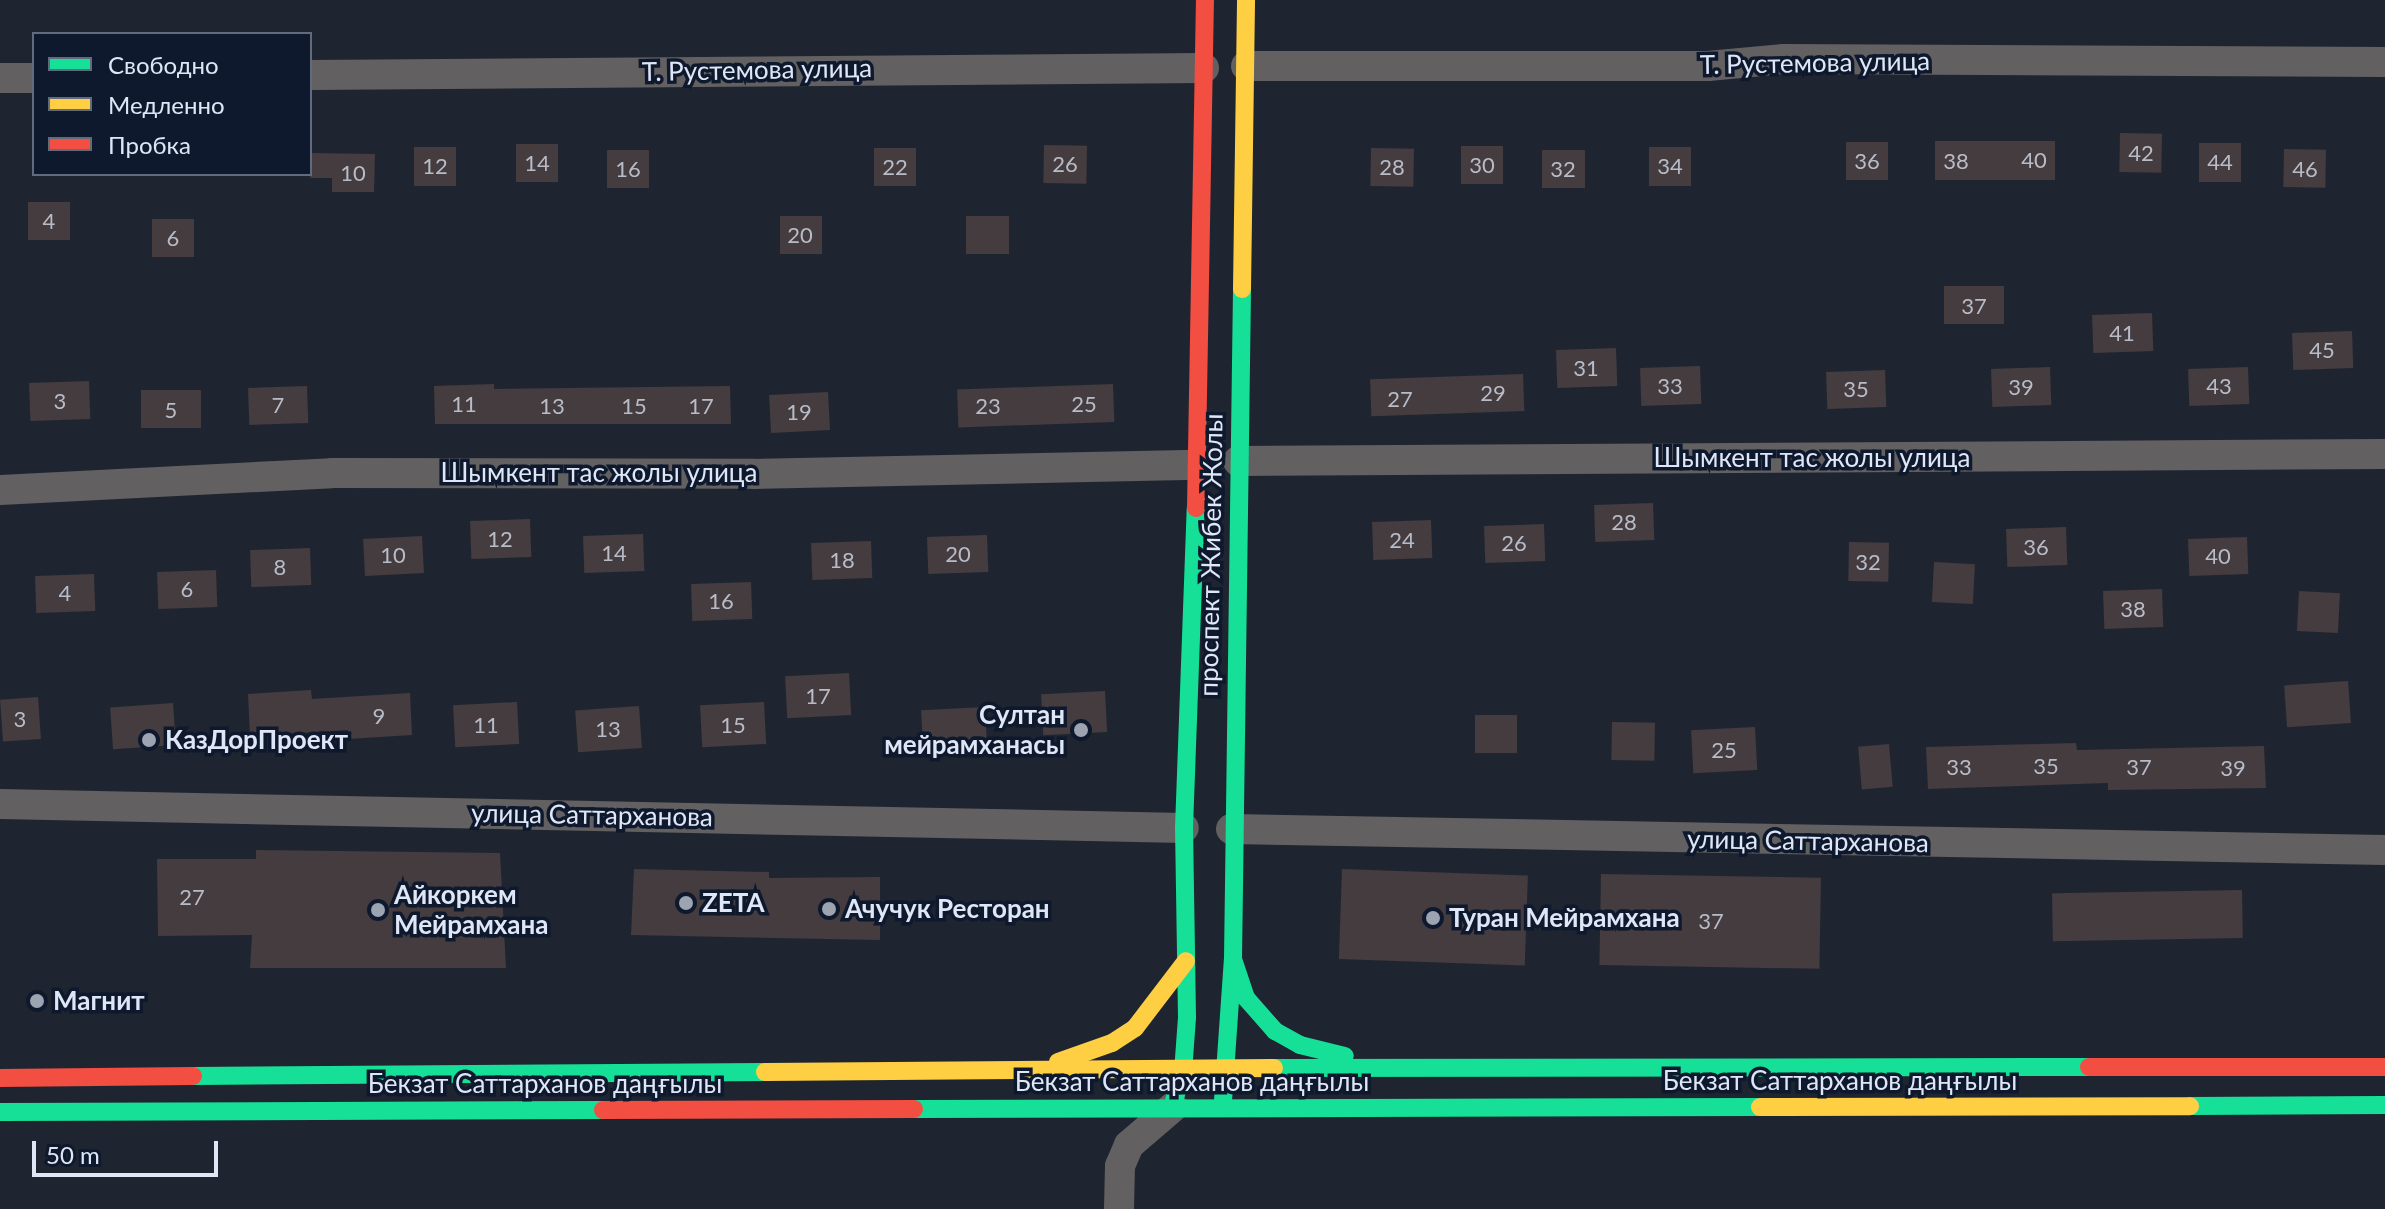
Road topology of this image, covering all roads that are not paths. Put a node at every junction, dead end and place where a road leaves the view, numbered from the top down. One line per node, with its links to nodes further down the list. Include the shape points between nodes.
1 (1205, 0): 5 (main road, проспект Жибек Жолы)
2 (1246, 0): 4 (main road, проспект Жибек Жолы)
3 (2385, 62): 4 (street, Т. Рустемова улица, via 1784,59 1708,66)
4 (1246, 66): 10 (main road, проспект Жибек Жолы)
5 (1204, 68): 6 (street, Т. Рустемова улица); 11 (main road, проспект Жибек Жолы)
6 (312, 75)
7 (0, 78): 8 (street)
8 (32, 78)
9 (2385, 454): 10 (street, Шымкент тас жолы улица)
10 (1238, 461): 15 (main road, проспект Жибек Жолы)
11 (1198, 465): 12 (street, Шымкент тас жолы улица, via 762,474 332,473); 14 (main road, проспект Жибек Жолы)
12 (0, 490)
13 (0, 804): 14 (street, улица Саттарханова)
14 (1184, 828): 18 (main road, проспект Жибек Жолы)
15 (1231, 829): 16 (street, улица Саттарханова); 17 (main road, проспект Жибек Жолы)
16 (2385, 850)
17 (1233, 959): 20 (main road, проспект Жибек Жолы); 21 (main road, via 1246,998 1275,1031 1300,1045)
18 (1186, 961): 23 (main road, проспект Жибек Жолы); 24 (main road, via 1135,1028 1112,1043)
19 (2385, 1067): 22 (main road, Бекзат Саттарханов даңғылы)
20 (1226, 1068): 21 (main road, Бекзат Саттарханов даңғылы); 23 (main road, Бекзат Саттарханов даңғылы); 29 (main road, проспект Жибек Жолы)
21 (1390, 1070): 22 (main road, Бекзат Саттарханов даңғылы)
22 (1439, 1070): 28 (main road)
23 (1183, 1072): 24 (main road, Бекзат Саттарханов даңғылы); 27 (main road, проспект Жибек Жолы)
24 (1027, 1073): 25 (main road, Бекзат Саттарханов даңғылы)
25 (0, 1078)
26 (2385, 1105): 28 (main road, Бекзат Саттарханов даңғылы)
27 (1173, 1107): 29 (main road, Бекзат Саттарханов даңғылы); 30 (main road, Бекзат Саттарханов даңғылы); 31 (street, via 1143,1130 1120,1166)
28 (1438, 1107): 29 (main road, Бекзат Саттарханов даңғылы)
29 (1223, 1111)
30 (0, 1112)
31 (1119, 1209)

